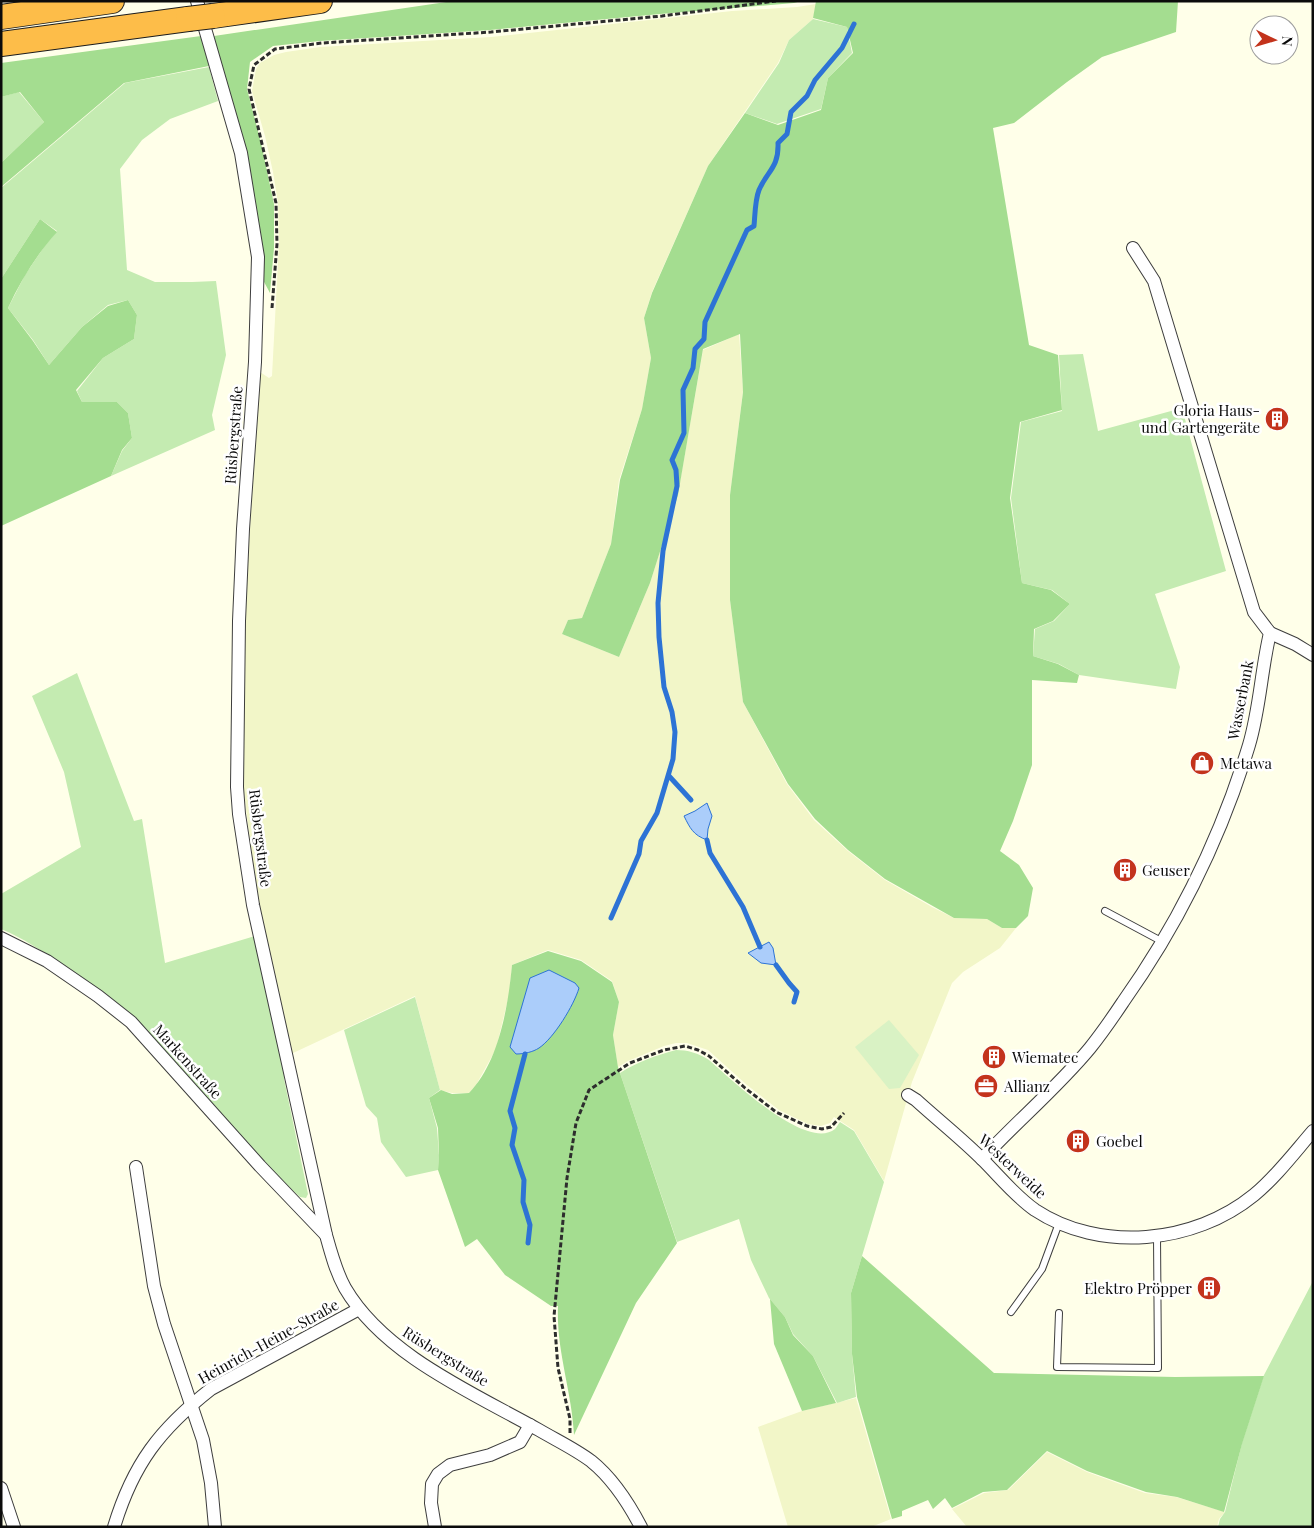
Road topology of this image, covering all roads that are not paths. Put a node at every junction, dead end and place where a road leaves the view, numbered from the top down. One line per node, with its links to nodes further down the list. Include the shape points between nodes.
1 (112, 1): 4 (highway)
2 (320, 1): 3 (highway)
3 (199, 12): 5 (highway); 17 (street, Rüsbergstraße, via 241,152 258,257 239,620 239,814 253,905)
4 (1, 17)
5 (1, 44)
6 (1133, 248): 7 (street, via 1154,281 1254,612)
7 (1270, 633): 8 (street); 11 (street, Wasserbank, via 1258,706 1236,786 1215,841)
8 (1313, 655)
9 (1105, 911): 11 (lane)
10 (1, 938): 17 (street, Markenstraße, via 47,961 131,1022)
11 (1163, 942): 14 (street, Wasserbank, via 1090,1048)
12 (908, 1095): 14 (street, Westerweide)
13 (1313, 1131): 18 (street, Westerweide, via 1272,1179 1234,1209 1194,1228)
14 (982, 1160): 16 (street, Westerweide, via 1018,1197)
15 (136, 1167): 22 (street, via 154,1286)
16 (1059, 1223): 18 (street, Westerweide, via 1076,1230 1110,1236); 20 (lane, via 1042,1269)
17 (326, 1235): 19 (street, Rüsbergstraße, via 333,1262)
18 (1157, 1236): 21 (lane, via 1158,1368 1057,1367)
19 (359, 1309): 22 (street, Heinrich-Heine-Straße, via 212,1390); 23 (street, Rüsbergstraße, via 411,1357)
20 (1011, 1312)
21 (1059, 1313)
22 (192, 1405): 26 (street, Heinrich-Heine-Straße, via 149,1450 127,1489); 27 (street, via 203,1440)
23 (530, 1425): 28 (street, via 520,1442 490,1455 450,1465 438,1474 432,1484); 29 (street, Rüsbergstraße, via 591,1462 632,1509)
24 (1, 1488): 25 (street)
25 (14, 1527)
26 (114, 1527)
27 (216, 1527)
28 (435, 1527)
29 (641, 1527)

